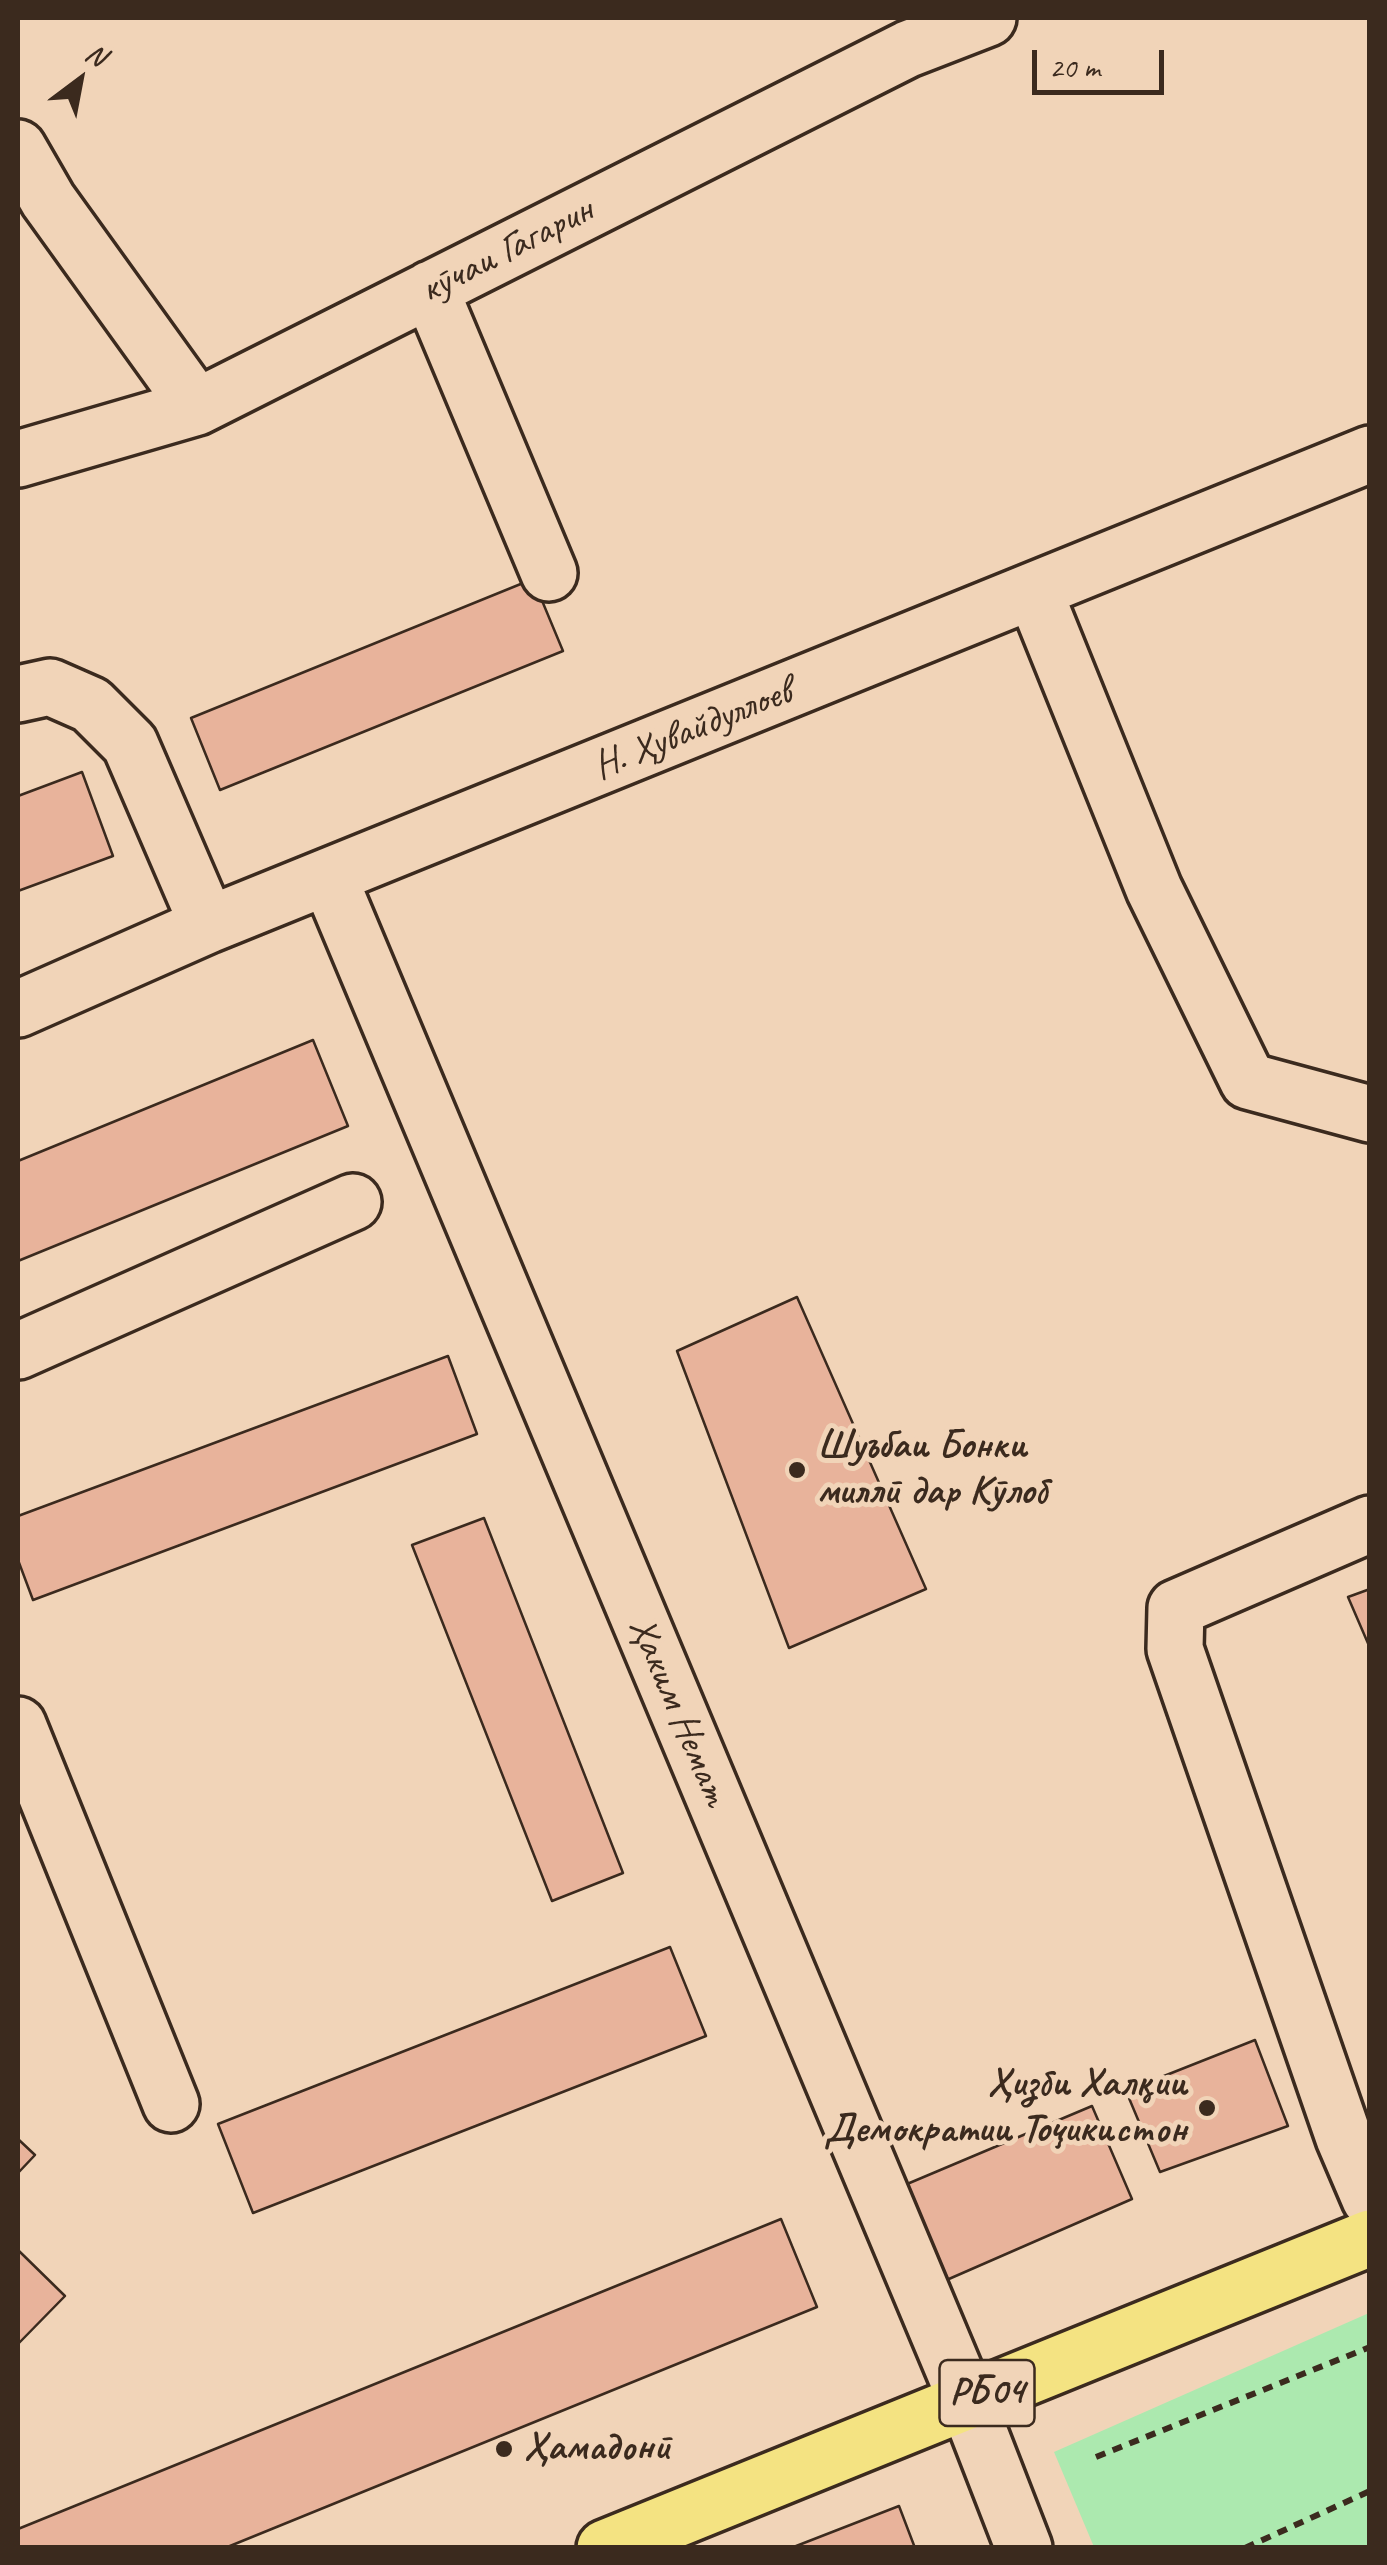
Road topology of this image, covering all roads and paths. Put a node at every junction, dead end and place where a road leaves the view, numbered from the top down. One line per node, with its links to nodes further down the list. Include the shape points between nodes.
1 (988, 18): 3 (street, кӯчаи Гагарин, via 908,48)
2 (18, 148): 4 (street)
3 (430, 289): 4 (street, кӯчаи Гагарин); 7 (street)
4 (197, 407): 6 (street, кӯчаи Гагарин)
5 (1370, 454): 8 (street, Н. Ҳувайдуллоев)
6 (18, 459)
7 (549, 573)
8 (1034, 591): 10 (street, Н. Ҳувайдуллоев); 13 (street, via 1154,889 1248,1081)
9 (18, 694): 11 (street, via 50,687 92,705 130,744)
10 (328, 878): 11 (street, Н. Ҳувайдуллоев); 22 (street, Ҳаким Немат)
11 (208, 925): 12 (street, Н. Ҳувайдуллоев)
12 (18, 1009)
13 (1370, 1114)
14 (353, 1202): 15 (street)
15 (18, 1351)
16 (1370, 1524): 19 (street, via 1176,1608 1175,1635)
17 (18, 1725): 18 (street)
18 (170, 2104)
19 (1370, 2199)
20 (1370, 2238): 22 (main road, РБ04)
21 (1370, 2346): 23 (path)
22 (966, 2401): 25 (main road, РБ04); 26 (street, Ҳаким Немат)
23 (1096, 2457)
24 (1370, 2490): 27 (path)
25 (605, 2548)
26 (1024, 2548)
27 (1245, 2548)

